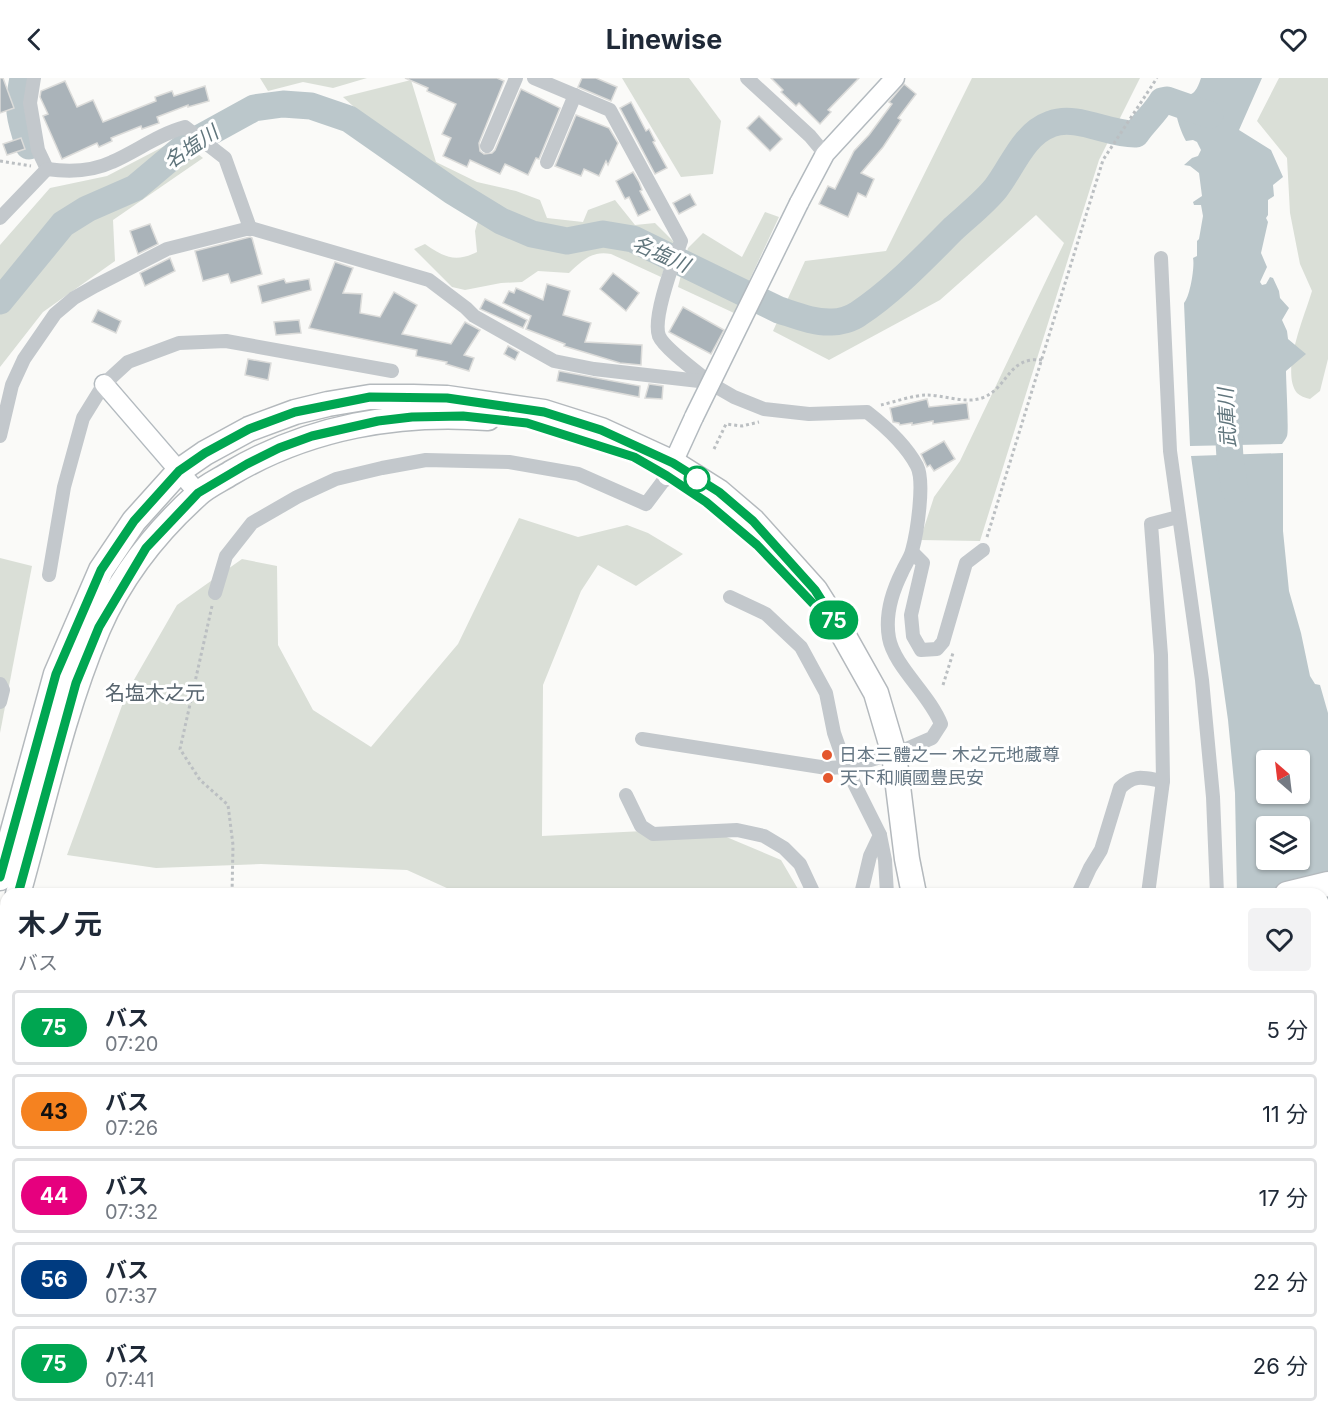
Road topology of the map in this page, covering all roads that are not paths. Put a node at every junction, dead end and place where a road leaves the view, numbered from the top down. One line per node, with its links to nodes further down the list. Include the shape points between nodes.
1 (516, 78): 7 (street)
2 (534, 78): 6 (street)
3 (747, 78): 8 (street)
4 (895, 78): 8 (street)
5 (37, 79): 10 (street, via 30,103 38,150)
6 (574, 95): 9 (street); 15 (street, via 610,110 681,241 657,323 659,337)
7 (487, 146)
8 (825, 154): 18 (street, bridge)
9 (547, 162)
10 (47, 169): 11 (street); 12 (street, via 67,172 110,163 171,131 185,128 225,158)
11 (0, 218)
12 (249, 228): 15 (street, via 429,280 474,316 554,361); 17 (street, via 167,249 64,306 24,359 12,385)
13 (1161, 258): 21 (street, via 1170,451)
14 (392, 371): 16 (street, via 226,341 179,343 128,362)
15 (708, 382): 23 (street, via 764,409 809,414 867,412 877,420 908,451 918,468 919,514)
16 (104, 384): 19 (street); 24 (street, via 82,418 64,487)
17 (0, 436)
18 (670, 470): 19 (highway, via 601,430 544,412 447,398 370,397 295,412 249,429); 20 (highway, via 527,423 463,416 412,417 312,436 279,448); 25 (street, via 646,504 578,474 509,462 426,460 336,479 252,523 226,556); 30 (highway, via 757,545 844,636 876,693)
19 (179, 471): 20 (street); 35 (highway, via 134,521 101,570 56,674)
20 (198, 493): 37 (highway, via 146,548 99,627 76,683)
21 (1178, 517): 32 (street, via 1151,524 1161,655); 44 (street, via 1202,680 1214,797)
22 (983, 550): 23 (street, via 966,563 943,642 937,649 921,650 913,636 911,615 923,563)
23 (912, 552): 30 (street, via 892,597 889,640 936,710 940,724 932,738)
24 (49, 575)
25 (215, 593)
26 (730, 597): 31 (street, via 766,614 801,647 826,693)
27 (0, 684): 28 (street)
28 (0, 702)
29 (642, 739): 31 (street, via 826,768)
30 (894, 754): 31 (street); 41 (highway)
31 (846, 766): 34 (street)
32 (1162, 781): 42 (street, via 1136,777 1120,788 1101,850); 43 (street)
33 (626, 795): 38 (street, via 641,826 653,834 737,830 764,836 800,864)
34 (880, 835): 39 (street); 40 (street)
35 (0, 878)
36 (1328, 884): 45 (highway)
37 (20, 888)
38 (811, 888)
39 (862, 888)
40 (887, 888)
41 (913, 888)
42 (1081, 888)
43 (1149, 888)
44 (1217, 888)
45 (1312, 888)

